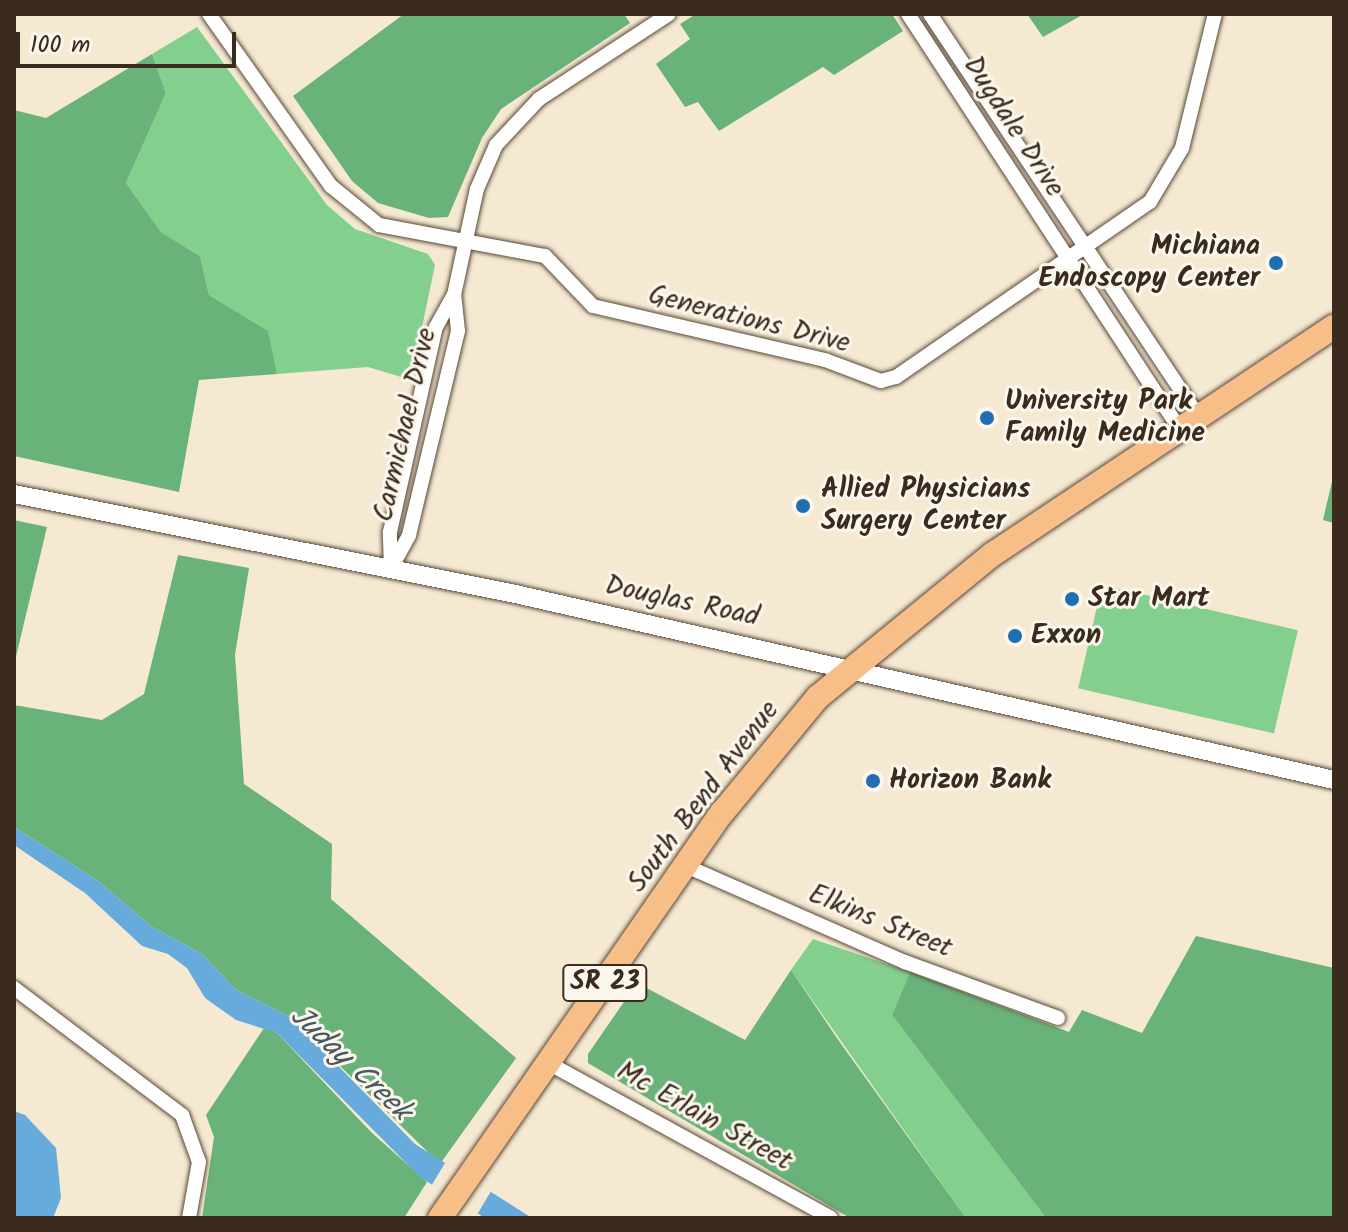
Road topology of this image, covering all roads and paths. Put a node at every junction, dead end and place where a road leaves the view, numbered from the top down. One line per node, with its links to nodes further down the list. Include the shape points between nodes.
1 (209, 14): 6 (street, Generations Drive, via 343,201 399,233)
2 (669, 14): 6 (street, Carmichael Drive, via 514,121 485,168)
3 (908, 14): 8 (street, Dugdale Drive)
4 (930, 14): 7 (street, Dugdale Drive)
5 (1215, 14): 7 (street, Generations Drive, via 1173,168 1150,202)
6 (465, 245): 8 (street, Generations Drive, via 545,256 593,306 825,360 881,381 896,377); 9 (street, Carmichael Drive)
7 (1084, 247): 8 (street, Generations Drive); 11 (street, Dugdale Drive)
8 (1068, 258): 11 (street, Dugdale Drive)
9 (454, 295): 12 (street, Carmichael Drive, via 436,327); 13 (street, Carmichael Drive, via 458,331)
10 (1334, 327): 11 (main road, South Bend Avenue / SR 23)
11 (1189, 424): 16 (main road, South Bend Avenue / SR 23, via 993,554)
12 (410, 439): 13 (street); 15 (street, Carmichael Drive, via 390,532)
13 (430, 443): 15 (street, Carmichael Drive, via 409,535)
14 (14, 494): 15 (street, Douglas Road)
15 (391, 568): 16 (street, Douglas Road)
16 (850, 668): 17 (street, Douglas Road); 18 (main road, South Bend Avenue / SR 23, via 758,765)
17 (1334, 780)
18 (686, 866): 20 (street, Elkins Street, via 905,962); 21 (main road, South Bend Avenue / SR 23)
19 (14, 988): 22 (street, via 182,1115 192,1130 199,1162)
20 (1058, 1018)
21 (550, 1064): 23 (main road, South Bend Avenue / SR 23); 24 (street, Mc Erlain Street)
22 (189, 1218)
23 (440, 1218)
24 (831, 1218)

